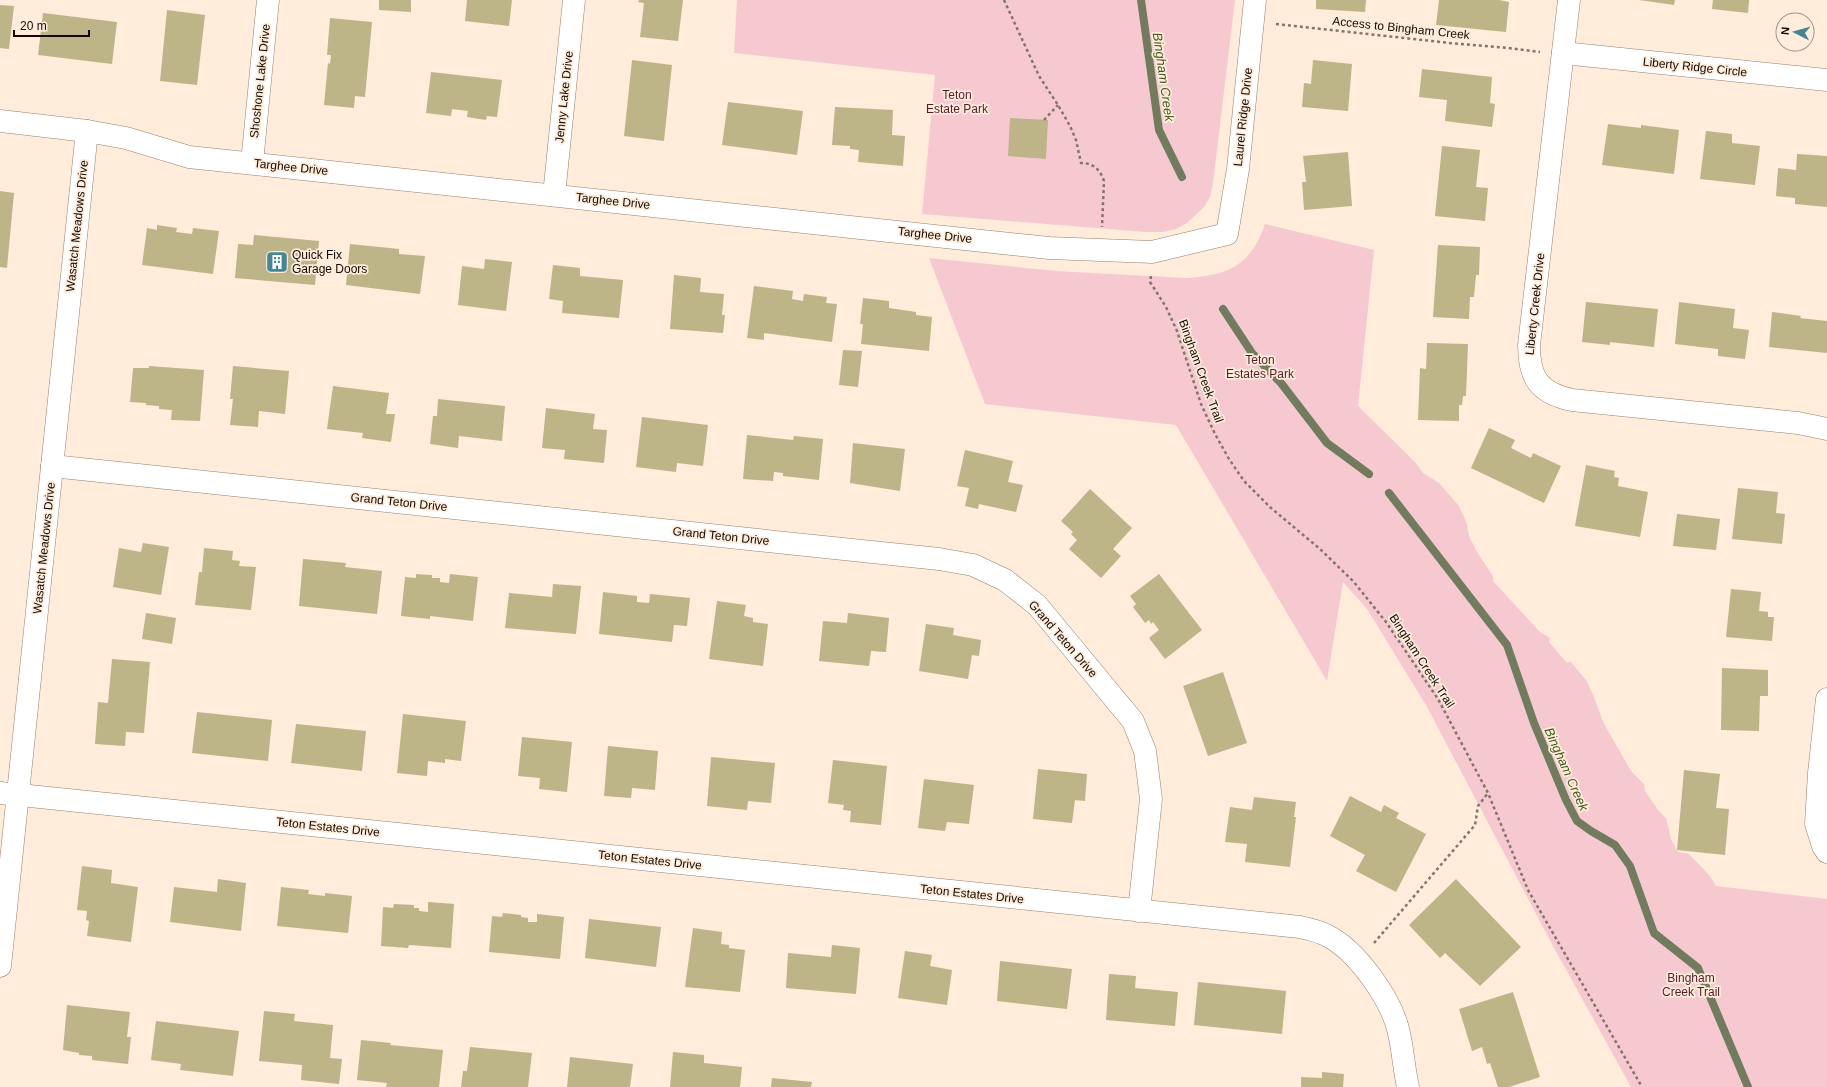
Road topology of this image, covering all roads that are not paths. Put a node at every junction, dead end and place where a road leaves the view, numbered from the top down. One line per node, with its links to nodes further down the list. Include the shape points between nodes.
1 (268, 0): 9 (street, Shoshone Lake Drive)
2 (574, 0): 10 (street, Jenny Lake Drive)
3 (1255, 0): 11 (street, Laurel Ridge Drive, via 1238,169)
4 (1569, 0): 5 (street, Liberty Creek Drive)
5 (1555, 53): 6 (street, Liberty Ridge Circle); 12 (street, Liberty Creek Drive, via 1528,345 1531,372 1538,383 1552,394 1572,400 1798,423)
6 (1827, 80)
7 (0, 121): 8 (street, Targhee Drive)
8 (87, 131): 9 (street, Targhee Drive, via 126,138 190,157); 13 (street, Wasatch Meadows Drive)
9 (252, 163): 10 (street, Targhee Drive)
10 (554, 195): 11 (street, Targhee Drive, via 1057,248 1152,252)
11 (1227, 234)
12 (1827, 429)
13 (52, 466): 15 (street, Wasatch Meadows Drive); 17 (street, Grand Teton Drive, via 939,559 974,565 1005,580 1037,605 1133,721 1145,751 1151,799)
14 (1827, 699): 16 (street, via 1816,824)
15 (9, 794): 17 (street, Teton Estates Drive); 18 (street, Wasatch Meadows Drive)
16 (1827, 852)
17 (1139, 911): 19 (street, Teton Estates Drive, via 1300,927 1326,935 1339,943 1358,961 1386,998 1399,1033)
18 (0, 966)
19 (1408, 1087)

